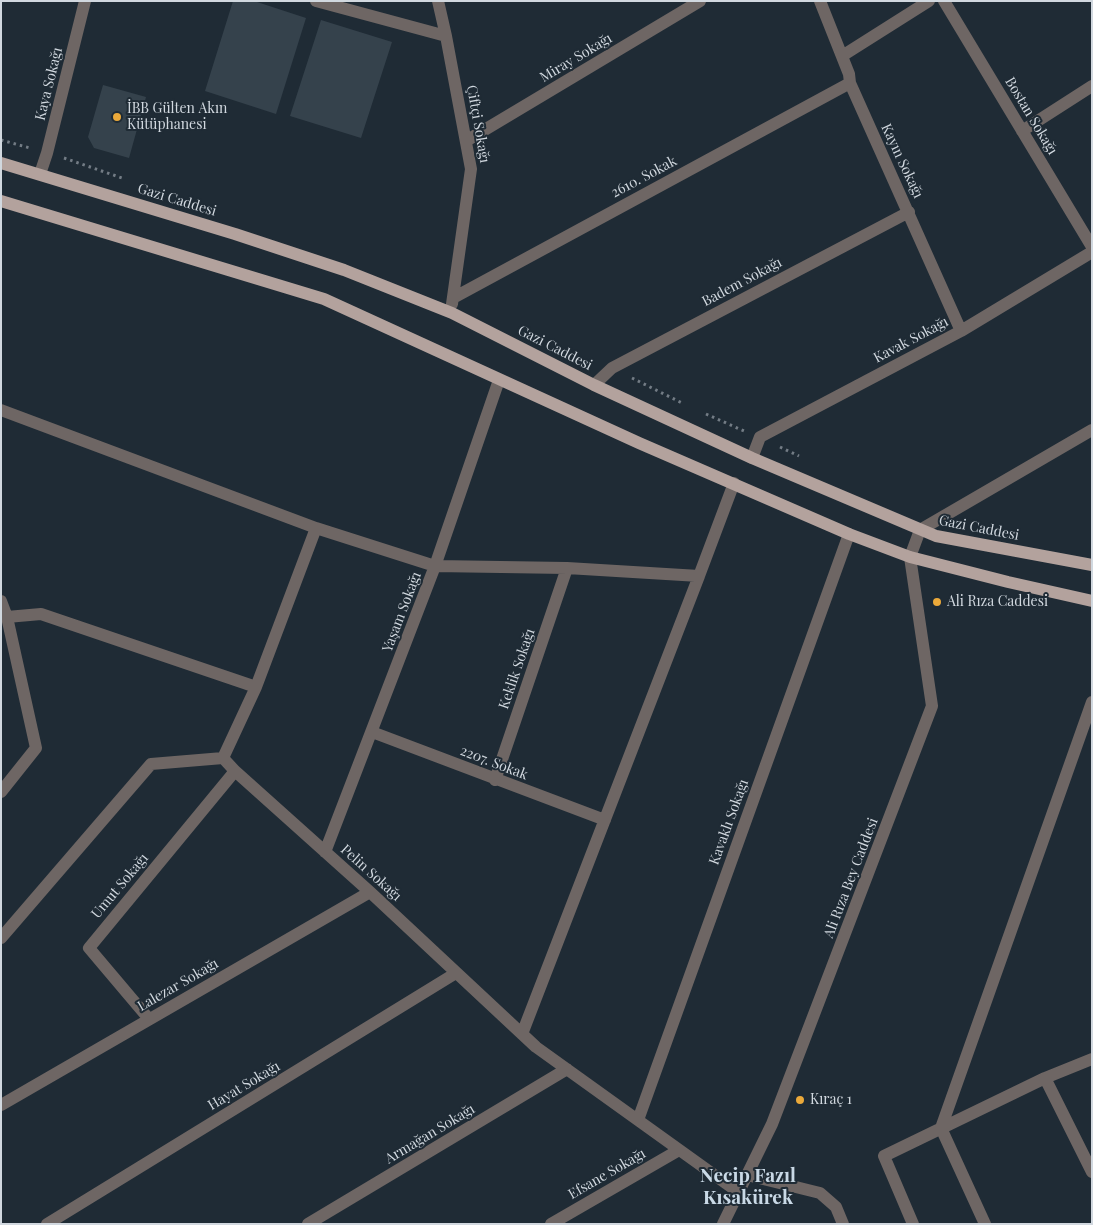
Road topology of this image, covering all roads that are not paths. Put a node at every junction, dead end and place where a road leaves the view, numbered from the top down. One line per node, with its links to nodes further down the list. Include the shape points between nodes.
1 (85, 1): 15 (street, Kaya Sokağı)
2 (316, 1): 8 (street)
3 (438, 1): 8 (street, Çiftçi Sokağı)
4 (700, 1): 13 (street, Miray Sokağı)
5 (820, 1): 9 (street, Kayın Sokağı)
6 (929, 1): 9 (street)
7 (944, 1): 12 (street, Bostan Sokağı)
8 (446, 36): 13 (street, Çiftçi Sokağı)
9 (842, 56): 10 (street, Kayın Sokağı)
10 (850, 83): 17 (street, Kayın Sokağı); 20 (street, 2610. Sokak)
11 (1092, 86): 12 (street)
12 (1022, 131): 18 (street, Bostan Sokağı)
13 (466, 141): 20 (street, Çiftçi Sokağı, via 472,169)
14 (1, 164): 15 (main road, Gazi Caddesi)
15 (40, 174): 21 (main road, Gazi Caddesi, via 334,267)
16 (1, 201): 23 (main road, via 324,299)
17 (909, 212): 22 (street, Kayın Sokağı); 24 (street, Badem Sokağı, via 612,368)
18 (1092, 247)
19 (1092, 252): 22 (street, Kavak Sokağı)
20 (452, 298): 21 (street, Çiftçi Sokağı)
21 (452, 313): 24 (main road, Gazi Caddesi)
22 (960, 331): 27 (street, Kavak Sokağı, via 760,437)
23 (499, 380): 28 (main road); 34 (street, Yaşam Sokağı)
24 (594, 385): 27 (main road, Gazi Caddesi)
25 (1, 410): 29 (street)
26 (1092, 430): 30 (street)
27 (752, 458): 30 (main road, Gazi Caddesi)
28 (734, 483): 31 (main road); 36 (street)
29 (316, 528): 34 (street); 40 (street)
30 (920, 530): 32 (street, Ali Rıza Bey Caddesi); 33 (main road, Gazi Caddesi, via 936,536)
31 (849, 534): 32 (main road); 58 (street, Kavaklı Sokağı)
32 (910, 557): 38 (main road); 62 (street, Ali Rıza Bey Caddesi, via 932,706 772,1124)
33 (1092, 565)
34 (435, 566): 35 (street); 42 (street, Yaşam Sokağı)
35 (567, 568): 36 (street); 45 (street, Keklik Sokağı)
36 (699, 576): 47 (street)
37 (1, 601): 39 (street)
38 (1092, 601)
39 (7, 617): 40 (street, via 41,614); 46 (street, via 36,748)
40 (256, 687): 43 (street)
41 (1092, 702): 59 (street)
42 (372, 732): 45 (street, 2207. Sokak); 48 (street, Yaşam Sokağı)
43 (223, 758): 44 (street, Pelin Sokağı); 50 (street, via 151,764)
44 (234, 771): 48 (street, Pelin Sokağı); 52 (street, Umut Sokağı, via 89,948)
45 (495, 780): 47 (street, 2207. Sokak)
46 (1, 792)
47 (605, 820): 53 (street)
48 (325, 852): 49 (street, Pelin Sokağı)
49 (370, 892): 51 (street, Pelin Sokağı); 52 (street, Lalezar Sokağı)
50 (1, 938)
51 (456, 973): 53 (street, Pelin Sokağı); 64 (street, Hayat Sokağı)
52 (149, 1019): 57 (street, Lalezar Sokağı)
53 (522, 1034): 55 (street, Pelin Sokağı)
54 (1092, 1059): 56 (street)
55 (567, 1069): 58 (street, Pelin Sokağı); 65 (street, Armağan Sokağı)
56 (1045, 1078): 59 (street); 61 (street)
57 (1, 1105)
58 (638, 1120): 60 (street, Pelin Sokağı)
59 (941, 1128): 69 (street, via 884,1156); 70 (street)
60 (679, 1150): 63 (street, Pelin Sokağı); 66 (street, Efsane Sokağı)
61 (1092, 1172)
62 (747, 1176): 63 (street, Ali Rıza Bey Caddesi); 68 (street, via 820,1193 836,1207)
63 (738, 1192): 67 (street, Ali Rıza Bey Caddesi)
64 (47, 1224)
65 (308, 1224)
66 (551, 1224)
67 (723, 1224)
68 (843, 1224)
69 (912, 1224)
70 (986, 1224)

